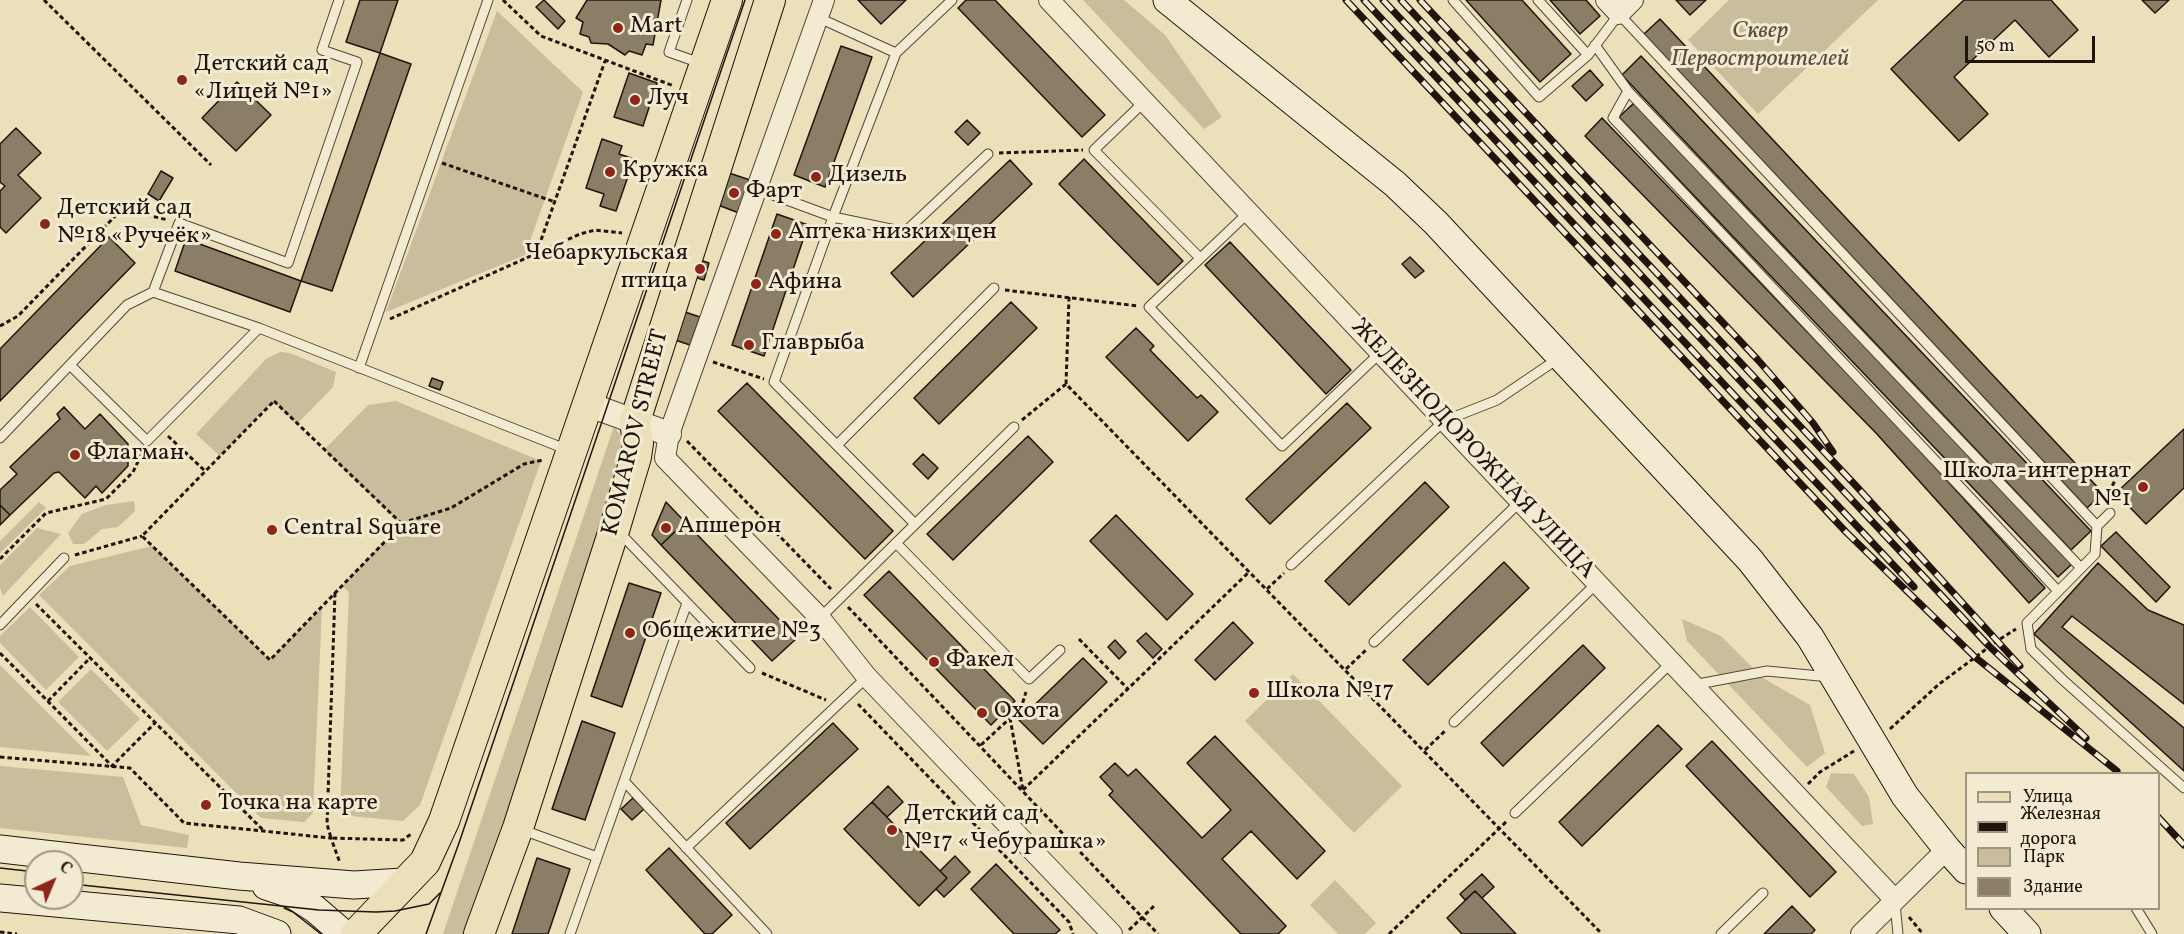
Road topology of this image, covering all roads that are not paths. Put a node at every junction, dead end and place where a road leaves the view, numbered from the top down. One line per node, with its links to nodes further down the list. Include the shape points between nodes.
1 (339, 0): 25 (lane, via 322,50 357,62 288,262 179,223)
2 (488, 0): 30 (lane)
3 (687, 0): 16 (lane, via 669,52)
4 (727, 0): 16 (main road, KOMAROV STREET)
5 (770, 0): 33 (main road, KOMAROV STREET)
6 (952, 0): 14 (lane)
7 (1049, 0): 18 (street, ЖЕЛЕЗНОДОРОЖНАЯ УЛИЦА)
8 (1167, 0): 28 (main road, via 1395,184)
9 (1453, 0): 15 (lane, via 1539,97)
10 (1538, 0): 15 (lane)
11 (1619, 5): 13 (lane); 42 (lane)
12 (821, 8): 14 (lane); 20 (street)
13 (1595, 45): 15 (lane); 17 (lane)
14 (896, 53): 22 (lane)
15 (1588, 55)
16 (705, 64): 31 (main road, KOMAROV STREET)
17 (1628, 91): 47 (lane); 49 (lane, via 1613,118)
18 (1143, 102): 21 (street, ЖЕЛЕЗНОДОРОЖНАЯ УЛИЦА); 23 (lane, via 1094,150)
19 (988, 154): 22 (lane, via 905,232)
20 (757, 189): 22 (lane); 35 (street)
21 (1248, 213): 23 (lane); 27 (street, ЖЕЛЕЗНОДОРОЖНАЯ УЛИЦА)
22 (833, 217): 37 (lane, via 774,382)
23 (1200, 258): 27 (lane, via 1149,307 1282,446)
24 (994, 288): 37 (lane)
25 (153, 292): 26 (lane); 29 (lane, via 127,305)
26 (259, 328): 29 (lane, via 147,441); 30 (lane)
27 (1380, 353): 32 (street, ЖЕЛЕЗНОДОРОЖНАЯ УЛИЦА)
28 (1560, 357): 32 (lane, via 1497,400); 58 (main road, via 1750,560 1810,637)
29 (70, 365): 36 (lane)
30 (359, 368): 38 (lane)
31 (587, 404): 33 (street); 38 (main road, KOMAROV STREET)
32 (1444, 421): 39 (street, ЖЕЛЕЗНОДОРОЖНАЯ УЛИЦА); 46 (lane)
33 (635, 422): 35 (street); 43 (main road, KOMAROV STREET, via 637,450)
34 (1014, 427): 41 (lane)
35 (676, 436): 51 (street, via 665,458)
36 (0, 438)
37 (837, 445): 41 (lane)
38 (561, 455): 71 (main road, KOMAROV STREET, via 444,821 426,862)
39 (1520, 502): 48 (street, ЖЕЛЕЗНОДОРОЖНАЯ УЛИЦА); 53 (lane)
40 (2110, 513): 42 (lane)
41 (915, 524): 44 (lane)
42 (2097, 526): 47 (lane, via 2095,554)
43 (615, 527): 50 (lane); 64 (main road, KOMAROV STREET)
44 (896, 543): 51 (lane); 54 (lane, via 1029,679)
45 (64, 558): 52 (lane)
46 (1292, 565)
47 (2082, 568): 49 (lane)
48 (1597, 584): 55 (street, ЖЕЛЕЗНОДОРОЖНАЯ УЛИЦА); 60 (lane)
49 (2058, 591): 62 (lane, via 2027,623 2031,649)
50 (687, 603): 56 (lane); 61 (lane)
51 (820, 618): 57 (street)
52 (0, 625)
53 (1374, 642)
54 (1060, 650)
55 (1672, 662): 59 (street, ЖЕЛЕЗНОДОРОЖНАЯ УЛИЦА); 63 (lane)
56 (750, 668)
57 (867, 677): 65 (lane); 78 (street)
58 (1834, 678): 59 (lane, via 1767,671); 67 (main road, via 1905,796)
59 (1693, 685): 74 (street, ЖЕЛЕЗНОДОРОЖНАЯ УЛИЦА)
60 (1454, 722)
61 (624, 781): 65 (lane); 68 (lane)
62 (2184, 788)
63 (1515, 813)
64 (518, 828): 68 (lane); 82 (main road, KOMAROV STREET)
65 (686, 848): 84 (lane)
66 (0, 849): 70 (main road)
67 (1947, 849): 69 (main road); 74 (street)
68 (597, 858): 77 (lane)
69 (1965, 869)
70 (240, 876): 71 (main road, via 354,885); 80 (main road, via 293,895)
71 (404, 882): 81 (main road)
72 (1762, 893): 85 (lane)
73 (0, 898): 79 (main road, via 239,920)
74 (1895, 900): 86 (street); 87 (lane)
75 (2004, 910): 88 (main road)
76 (2137, 910): 89 (lane)
77 (571, 930): 83 (lane)
78 (1101, 930)
79 (277, 934)
80 (344, 934)
81 (356, 934)
82 (479, 934)
83 (581, 934)
84 (767, 934)
85 (1721, 934)
86 (1861, 934)
87 (1898, 934)
88 (2027, 934)
89 (2152, 934)

